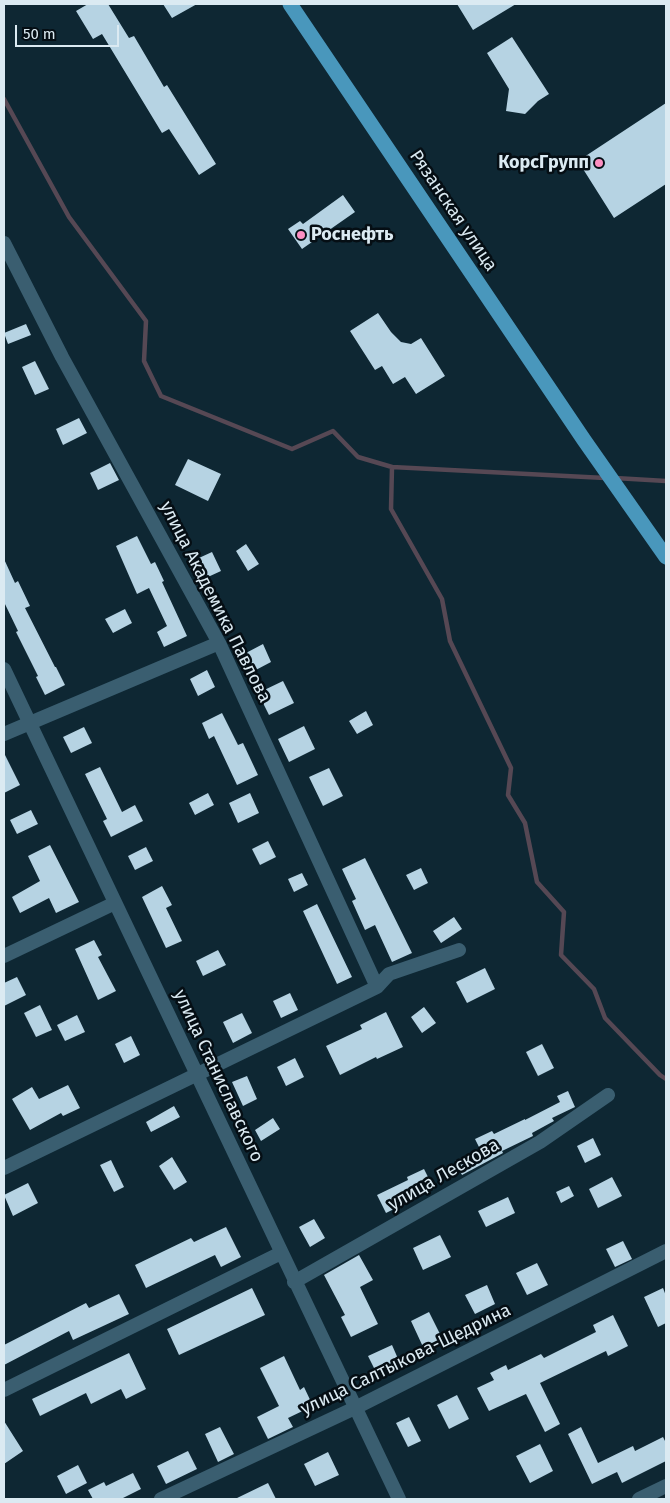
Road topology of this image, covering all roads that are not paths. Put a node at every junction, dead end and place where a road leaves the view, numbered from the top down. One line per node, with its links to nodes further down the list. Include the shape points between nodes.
1 (290, 4): 3 (main road, Рязанская улица)
2 (4, 243): 4 (street, улица Академика Павлова, via 62,357)
3 (666, 557)
4 (219, 643): 6 (street); 11 (street, улица Академика Павлова)
5 (4, 670): 6 (street, улица Станиславского)
6 (30, 722): 7 (street); 8 (street, улица Станиславского)
7 (4, 734)
8 (115, 903): 10 (street); 12 (street, улица Станиславского)
9 (460, 950): 11 (street, via 389,974)
10 (4, 956)
11 (377, 987): 12 (street)
12 (196, 1074): 14 (street); 16 (street, улица Станиславского)
13 (608, 1095): 17 (street, улица Лескова, via 540,1142)
14 (4, 1168)
15 (666, 1251): 19 (street, улица Салтыкова-Щедрина)
16 (281, 1253): 17 (street, улица Станиславского); 18 (street)
17 (294, 1282): 19 (street, улица Станиславского)
18 (4, 1390)
19 (355, 1408): 21 (street, улица Салтыкова-Щедрина); 22 (street, улица Станиславского)
20 (666, 1486): 23 (street)
21 (161, 1499)
22 (398, 1499)
23 (639, 1499)

